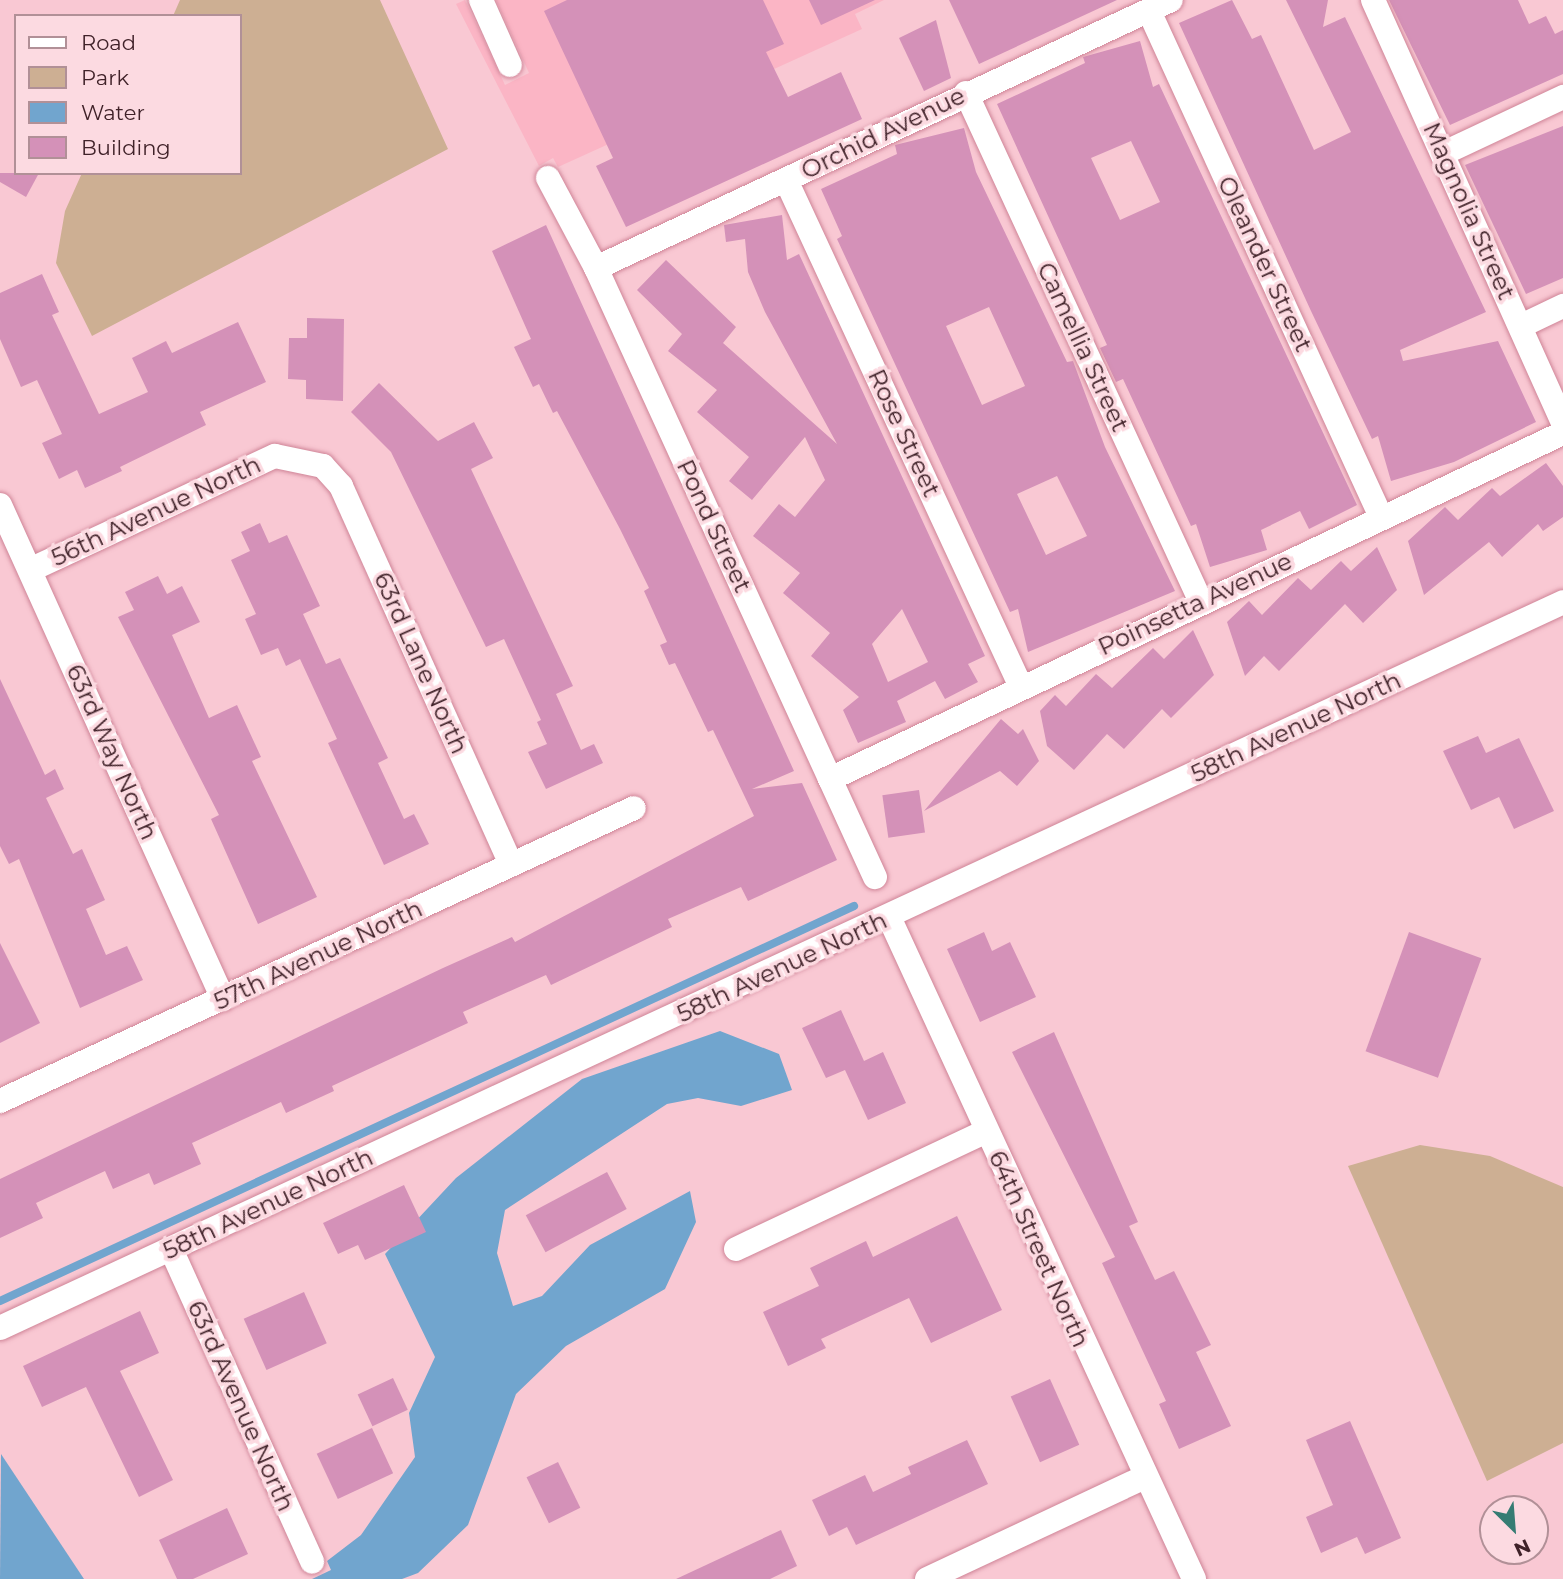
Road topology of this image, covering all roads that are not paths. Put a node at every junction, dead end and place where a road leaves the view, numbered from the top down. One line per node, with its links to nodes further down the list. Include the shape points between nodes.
1 (481, 0): 5 (street)
2 (1171, 0): 4 (street, Orchid Avenue)
3 (1373, 0): 8 (street, Magnolia Street)
4 (1149, 10): 6 (street, Orchid Avenue); 18 (street, Oleander Street)
5 (510, 65)
6 (966, 93): 10 (street, Orchid Avenue); 20 (street, Camellia Street)
7 (1563, 97): 8 (street)
8 (1444, 153): 13 (street, Magnolia Street)
9 (548, 178): 11 (street, Pond Street)
10 (786, 180): 11 (street, Orchid Avenue); 22 (street, Rose Street)
11 (596, 268): 23 (street, Pond Street)
12 (1563, 306): 13 (street)
13 (1521, 326): 14 (street, Magnolia Street)
14 (1563, 423)
15 (1563, 433): 18 (street, Poinsetta Avenue)
16 (323, 466): 19 (street, 56th Avenue North, via 275,456); 25 (street, 63rd Lane North, via 341,486)
17 (0, 505): 19 (street, 63rd Way North)
18 (1381, 517): 20 (street, Poinsetta Avenue)
19 (30, 570): 28 (street, 63rd Way North)
20 (1200, 600): 22 (street, Poinsetta Avenue)
21 (1563, 602): 27 (street, 58th Avenue North)
22 (1021, 687): 23 (street, Poinsetta Avenue)
23 (830, 779): 26 (street, Pond Street)
24 (634, 808): 25 (street, 57th Avenue North)
25 (511, 865): 28 (street, 57th Avenue North)
26 (875, 877)
27 (889, 917): 30 (street, 64th Street North); 31 (street, 58th Avenue North)
28 (223, 999): 29 (street, 57th Avenue North)
29 (0, 1101)
30 (985, 1132): 32 (street); 34 (street, 64th Street North)
31 (171, 1249): 33 (street, 58th Avenue North); 35 (street, 63rd Avenue North)
32 (736, 1250)
33 (0, 1328)
34 (1143, 1478): 36 (street); 37 (street, 64th Street North)
35 (312, 1562)
36 (927, 1579)
37 (1194, 1579)

